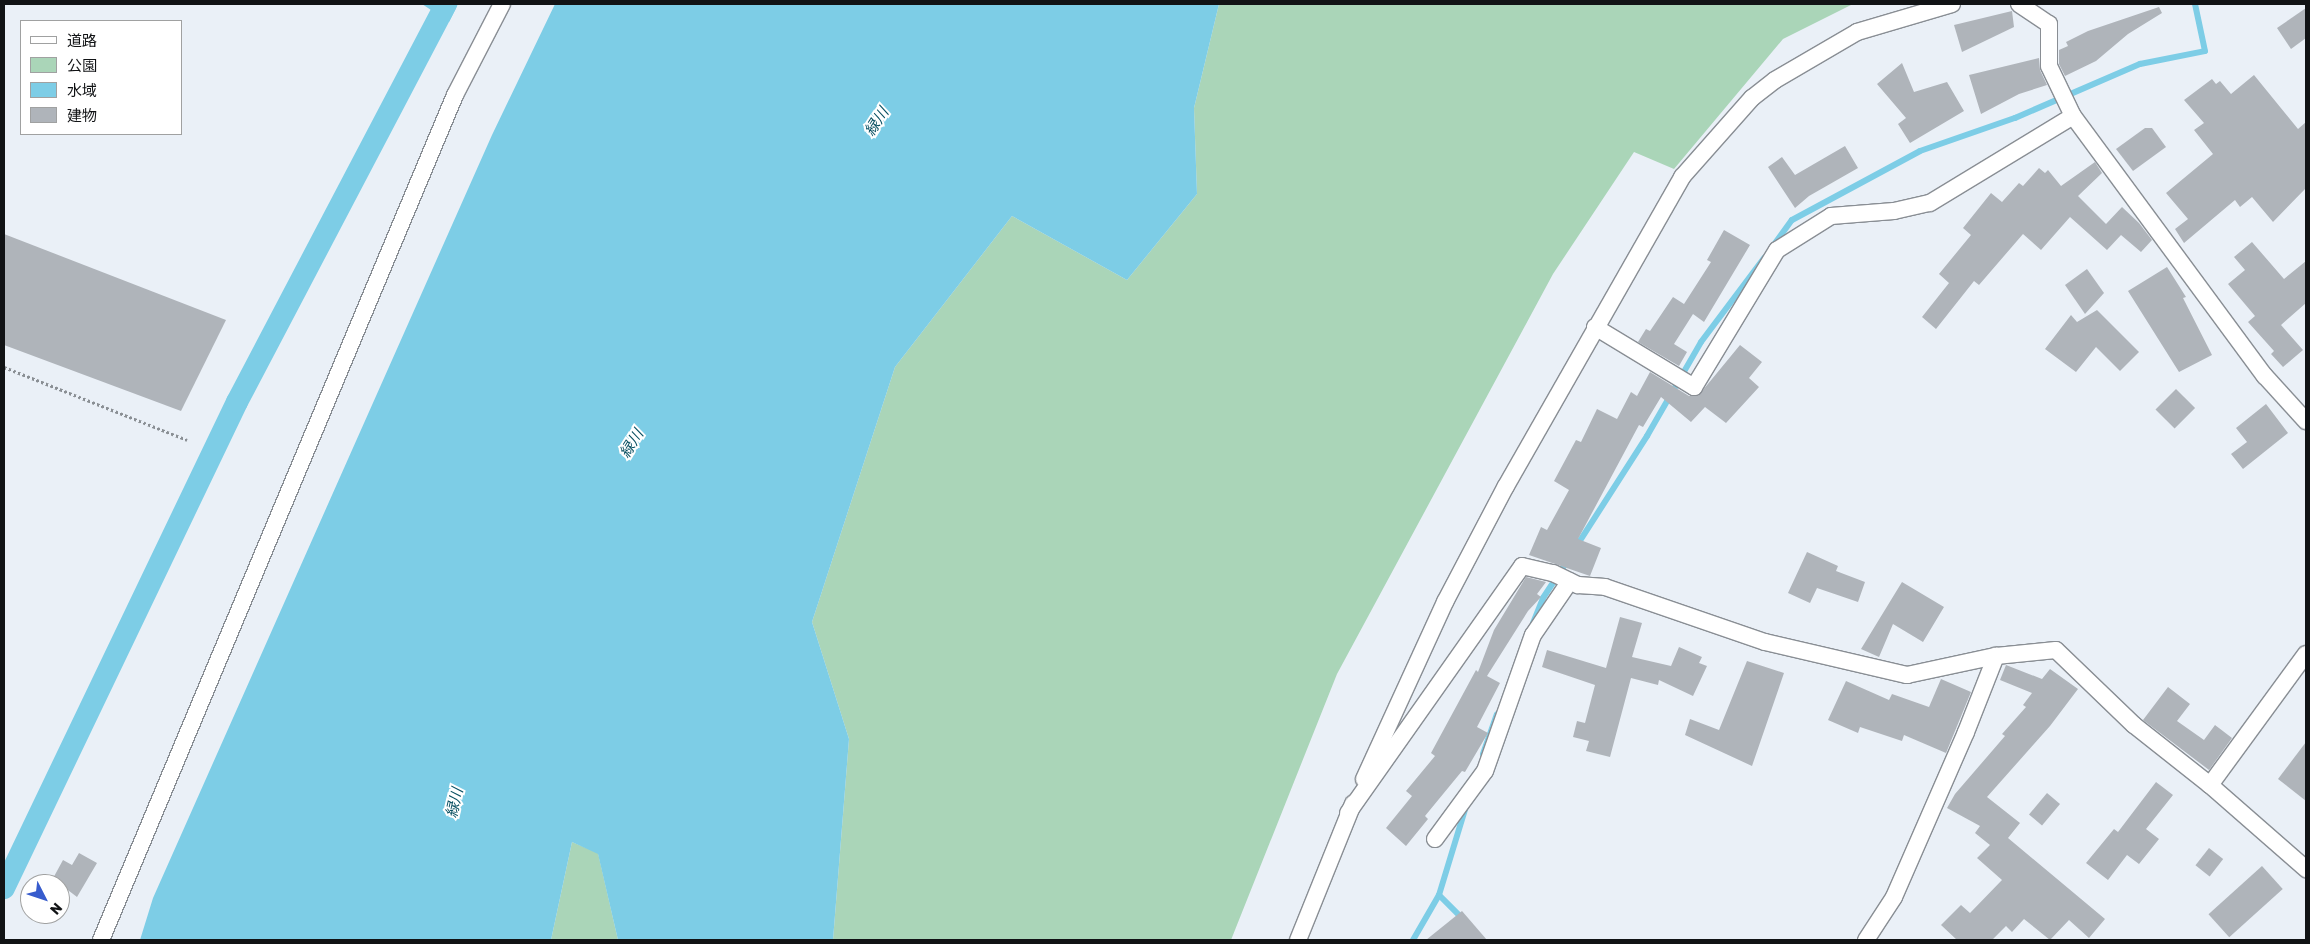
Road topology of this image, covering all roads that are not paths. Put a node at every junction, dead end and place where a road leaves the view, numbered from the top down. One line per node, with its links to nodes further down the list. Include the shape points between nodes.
1 (502, 4): 14 (street, via 455,95)
2 (1952, 4): 5 (street, via 1857,32 1752,98 1682,177)
3 (2019, 4): 4 (street, via 2049,24 2049,66)
4 (2073, 116): 5 (street, via 1930,202 1894,211 1831,216 1778,250 1694,387); 6 (street, via 2264,376)
5 (1595, 327): 11 (street, via 1445,602)
6 (2306, 421)
7 (1570, 581): 9 (street, via 1604,587 1764,642 1907,675); 11 (street, via 1553,573 1522,566); 12 (street, via 1534,636 1485,771)
8 (2306, 654): 10 (street)
9 (1996, 656): 10 (street, via 2056,650 2134,726); 16 (street, via 1894,897)
10 (2210, 785): 13 (street)
11 (1348, 813): 15 (street)
12 (1435, 839)
13 (2306, 869)
14 (101, 940)
15 (1298, 940)
16 (1866, 940)

